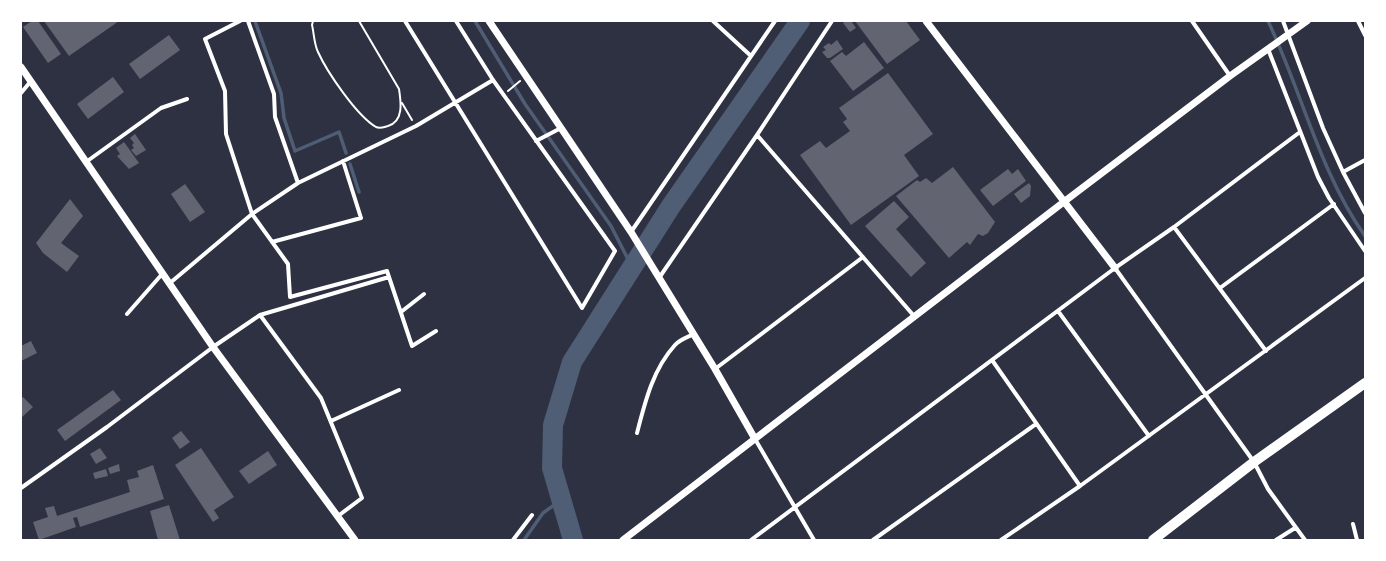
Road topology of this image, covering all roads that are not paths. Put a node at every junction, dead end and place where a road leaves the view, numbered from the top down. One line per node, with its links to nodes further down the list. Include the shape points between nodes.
1 (240, 21): 37 (street, via 206,39 225,91 226,134)
2 (248, 21): 33 (street, via 274,94 276,117)
3 (405, 21): 24 (street)
4 (456, 21): 20 (street)
5 (489, 21): 25 (street)
6 (713, 21): 17 (street)
7 (775, 21): 17 (street)
8 (832, 21): 27 (street)
9 (926, 21): 34 (street)
10 (1192, 21): 19 (street)
11 (1283, 21): 14 (street)
12 (1308, 21): 14 (street)
13 (1358, 21): 15 (street)
14 (1289, 34): 16 (street); 32 (street, via 1323,128)
15 (1365, 35)
16 (1268, 49): 19 (street); 26 (street)
17 (751, 56): 39 (street)
18 (21, 67): 21 (street)
19 (1230, 76): 34 (street)
20 (493, 80): 24 (street); 28 (street)
21 (31, 81): 22 (street); 31 (street)
22 (21, 93)
23 (187, 99): 31 (street, via 161,108)
24 (455, 103): 28 (street, via 582,308 615,251); 30 (street, via 416,126)
25 (561, 128): 28 (street); 39 (street)
26 (1300, 132): 35 (street, via 1318,177); 38 (street)
27 (757, 136): 42 (street); 46 (street)
28 (536, 141)
29 (1365, 160): 32 (street)
30 (343, 161): 33 (street); 40 (street, via 361,218)
31 (86, 162): 44 (street)
32 (1343, 172): 36 (street)
33 (298, 183): 37 (street)
34 (1064, 201): 43 (street); 55 (street)
35 (1334, 204): 41 (street); 49 (street)
36 (1365, 212)
37 (252, 214): 40 (street); 48 (street)
38 (1174, 227): 43 (street); 49 (street)
39 (631, 232): 46 (street)
40 (272, 242): 45 (street, via 288,264 290,296 387,271)
41 (1365, 252)
42 (863, 257): 55 (street); 61 (street)
43 (1115, 268): 51 (street); 64 (street)
44 (163, 272): 48 (street); 53 (street)
45 (389, 277): 52 (street); 54 (street)
46 (660, 278): 57 (street)
47 (1365, 278): 59 (street)
48 (170, 283): 58 (street)
49 (1220, 288): 59 (street)
50 (424, 294): 52 (street)
51 (1058, 311): 60 (street); 68 (street)
52 (401, 312): 56 (street, via 412,346)
53 (127, 314)
54 (260, 315): 58 (street); 65 (street, via 321,398)
55 (914, 316): 69 (street)
56 (436, 331)
57 (694, 334): 61 (street); 67 (street, via 676,344 661,364 648,393)
58 (212, 347): 72 (street, via 107,428); 74 (street)
59 (1266, 351): 64 (street)
60 (992, 360): 66 (street); 73 (street)
61 (716, 369): 69 (street)
62 (1365, 383): 70 (main road)
63 (399, 390): 65 (street)
64 (1205, 394): 68 (street); 70 (street)
65 (331, 421): 74 (street, via 362,498)
66 (1036, 424): 71 (street); 83 (street)
67 (637, 433)
68 (1149, 436): 71 (street)
69 (755, 439): 73 (street); 80 (street)
70 (1254, 462): 77 (street, via 1268,489); 85 (main road)
71 (1080, 486): 84 (street)
72 (21, 488)
73 (794, 508): 81 (street); 82 (street)
74 (338, 516): 78 (street)
75 (532, 516): 79 (street)
76 (1353, 524): 88 (street)
77 (1295, 528): 86 (street); 87 (street)
78 (355, 540)
79 (513, 540)
80 (623, 540)
81 (751, 540)
82 (814, 540)
83 (873, 540)
84 (1001, 540)
85 (1153, 540)
86 (1276, 540)
87 (1306, 540)
88 (1357, 540)

